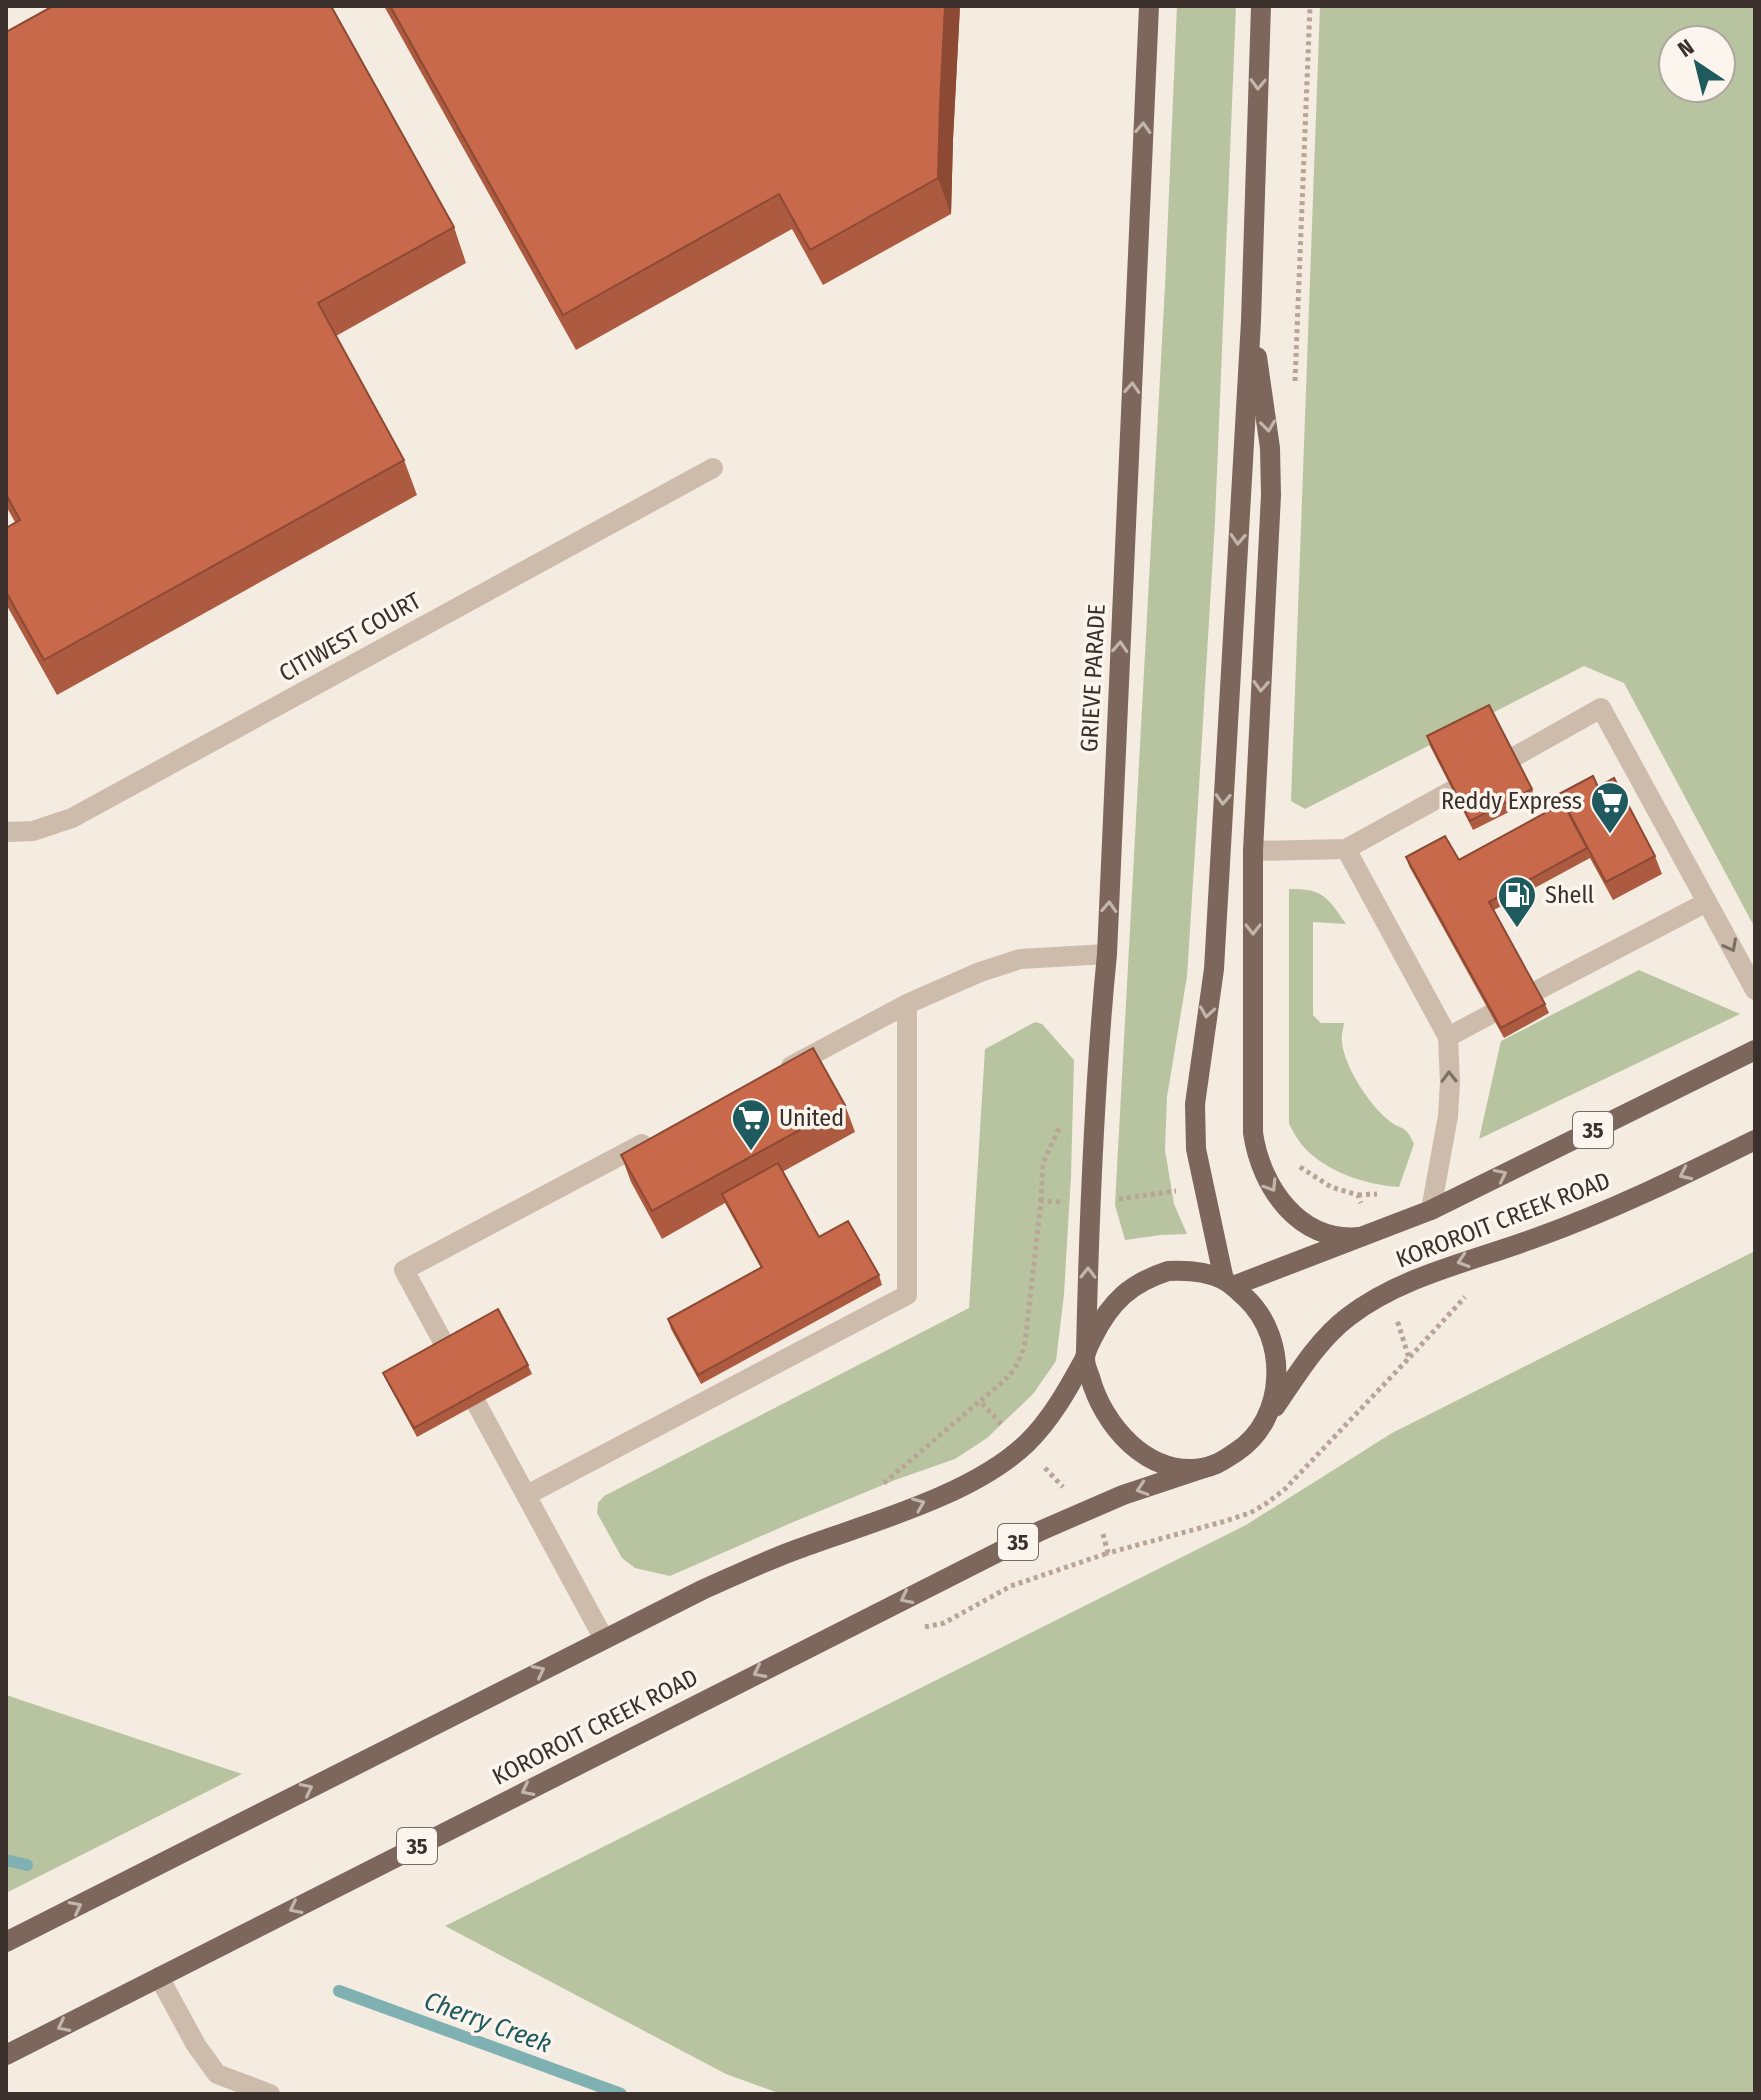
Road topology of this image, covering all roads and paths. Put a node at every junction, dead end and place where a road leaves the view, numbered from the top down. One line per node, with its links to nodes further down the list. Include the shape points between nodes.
1 (1149, 6): 12 (main road, GRIEVE PARADE, one-way to 1)
2 (1261, 6): 3 (main road, one-way to 3)
3 (1251, 321): 9 (main road, one-way to 9); 10 (main road, one-way to 10, via 1270,448 1271,495)
4 (713, 468): 7 (lane, CITIWEST COURT, via 72,818 33,831)
5 (1514, 757): 11 (lane, via 1601,708)
6 (1453, 790): 8 (lane)
7 (6, 832)
8 (1346, 849): 10 (lane); 17 (lane)
9 (1220, 851): 10 (main road); 23 (main road, one-way to 23, via 1214,969 1195,1104)
10 (1253, 851): 22 (main road, one-way to 22, via 1252,1117)
11 (1707, 902): 13 (lane, one-way to 13); 14 (lane)
12 (1107, 954): 15 (lane, via 1020,959); 24 (main road, GRIEVE PARADE)
13 (1755, 990)
14 (1536, 991)
15 (907, 1004): 19 (lane); 37 (lane, via 907,1295)
16 (1491, 1014): 17 (lane)
17 (1448, 1037): 25 (lane, one-way to 17, via 1448,1116)
18 (1755, 1050): 25 (main road, KOROROIT CREEK ROAD / 35, one-way to 18)
19 (768, 1078)
20 (656, 1137): 37 (lane, via 404,1270)
21 (1755, 1140): 28 (main road, KOROROIT CREEK ROAD / 35, one-way to 28, via 1584,1219 1440,1269)
22 (1265, 1178): 26 (main road, one-way to 26, via 1285,1206 1315,1230); 26 (path, via 1303,1171 1358,1195)
23 (1203, 1188): 24 (path); 27 (main road)
24 (1089, 1201): 30 (main road, GRIEVE PARADE, one-way to 24); 32 (path, via 1041,1201 1020,1362)
25 (1431, 1210): 26 (main road, KOROROIT CREEK ROAD / 35)
26 (1365, 1235): 27 (main road, KOROROIT CREEK ROAD / 35)
27 (1228, 1283): 30 (main road, via 1181,1270 1143,1281 1108,1311); 33 (main road, 35, via 1253,1305 1271,1341 1276,1382)
28 (1388, 1293): 31 (path); 33 (main road, KOROROIT CREEK ROAD / 35, via 1331,1332)
29 (1470, 1293): 31 (path)
30 (1086, 1355): 34 (main road, via 1058,1405); 35 (main road, via 1104,1412 1131,1445 1179,1467)
31 (1409, 1358): 38 (path, via 1285,1489 1250,1513 1108,1553 1103,1533)
32 (980, 1401): 34 (path); 36 (path)
33 (1266, 1420): 35 (main road, 35, via 1252,1439)
34 (1023, 1447): 38 (path); 39 (main road, one-way to 34, via 793,1551 958,1488)
35 (1216, 1464): 38 (main road, KOROROIT CREEK ROAD / 35, one-way to 38)
36 (876, 1490)
37 (527, 1495): 39 (lane)
38 (1083, 1511): 41 (main road, KOROROIT CREEK ROAD / 35, one-way to 41)
39 (604, 1639): 40 (main road, one-way to 39)
40 (6, 1942)
41 (159, 1977): 42 (main road, KOROROIT CREEK ROAD / 35, one-way to 42); 43 (lane, via 217,2074)
42 (6, 2055)
43 (270, 2094)

